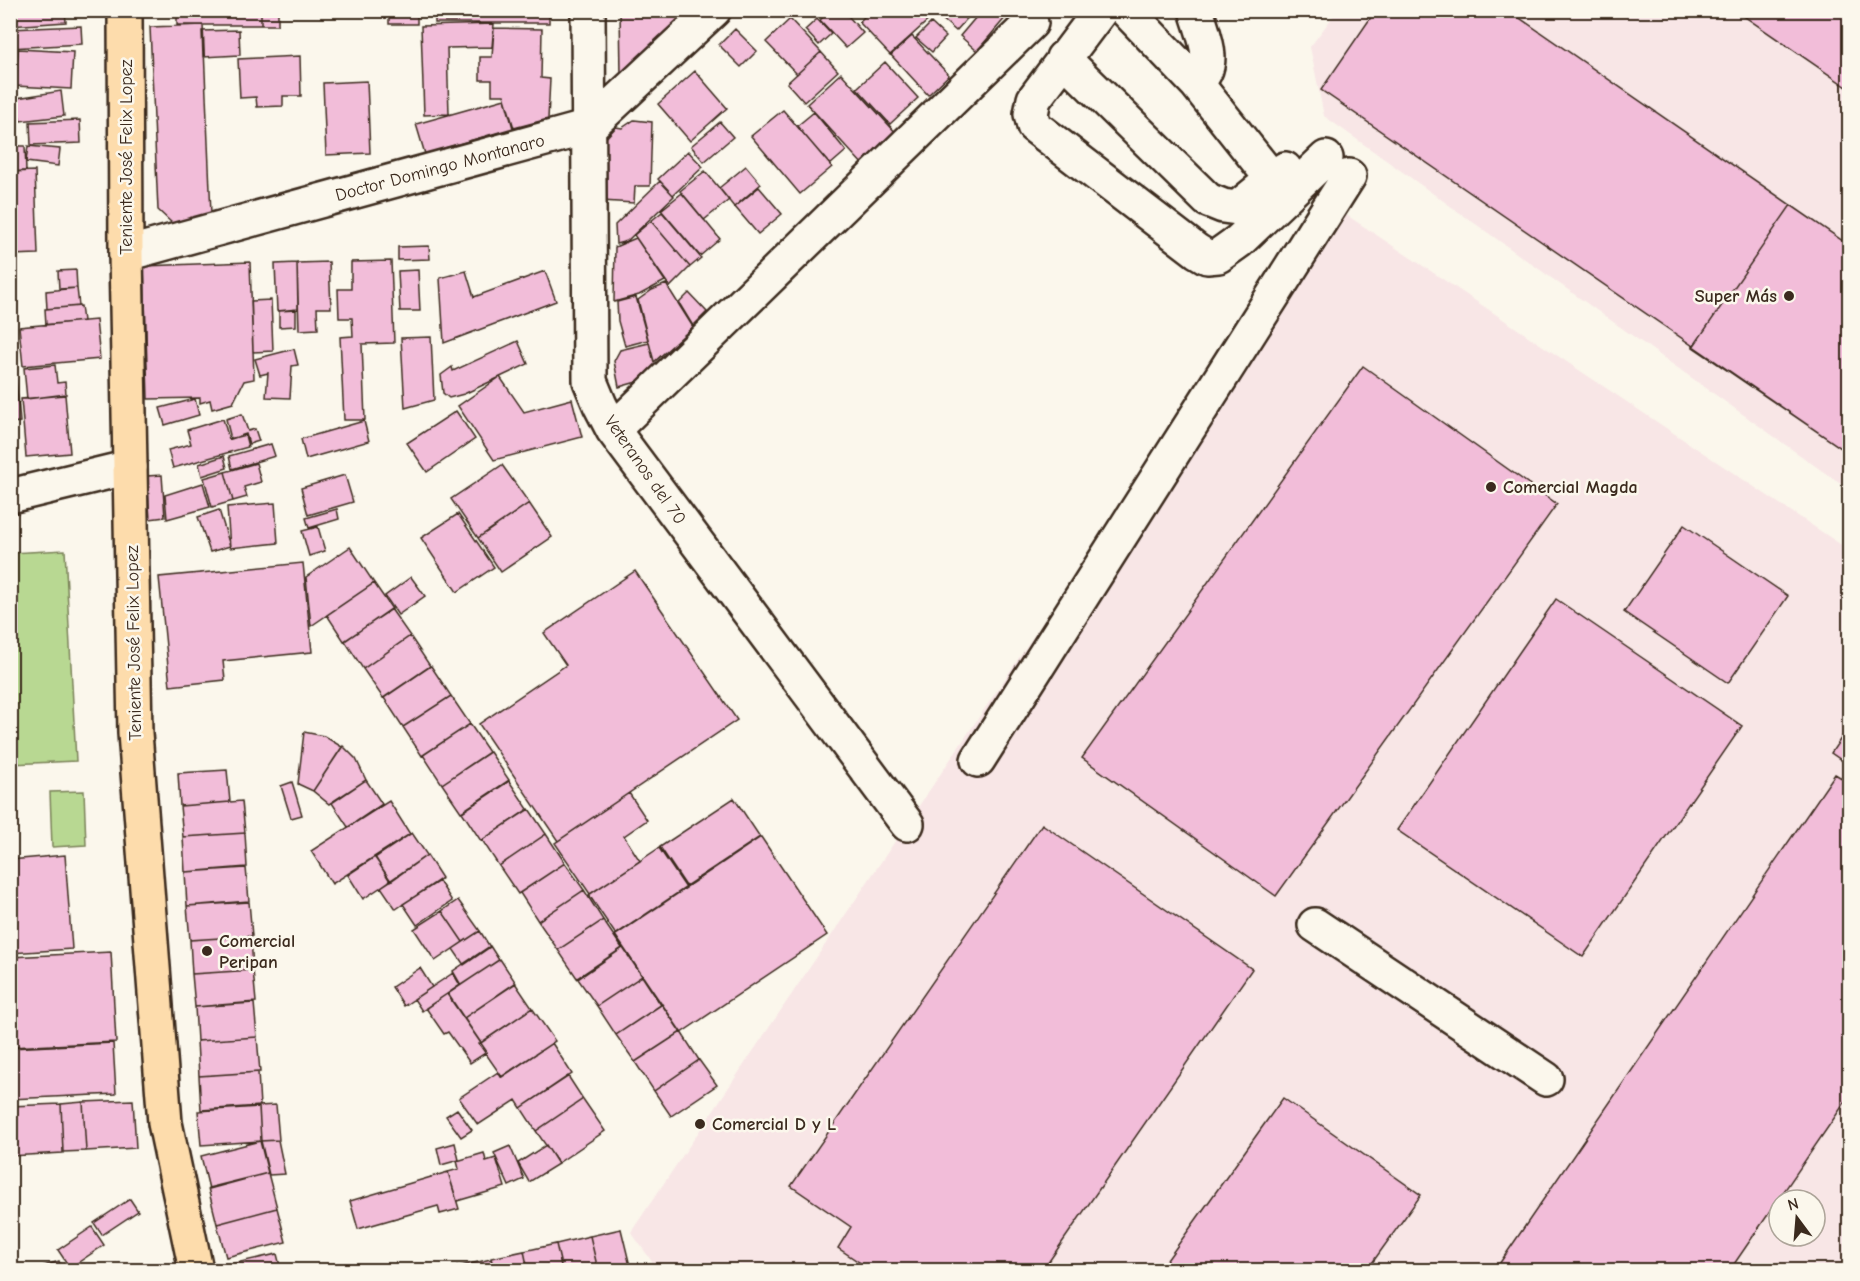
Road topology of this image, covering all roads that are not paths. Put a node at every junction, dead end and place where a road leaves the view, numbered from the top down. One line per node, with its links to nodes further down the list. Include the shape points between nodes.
1 (125, 10): 13 (main road, Teniente José Felix Lopez)
2 (588, 10): 10 (street, Veteranos del 70)
3 (714, 10): 10 (street, Doctor Domingo Montanaro)
4 (1101, 10): 8 (street)
5 (1126, 10): 9 (street)
6 (1196, 10): 9 (street, via 1209,56 1208,66)
7 (1031, 23): 14 (street)
8 (1064, 58): 11 (street, via 1034,99 1034,126 1207,257 1218,255 1239,241); 12 (street, via 1208,200 1237,208)
9 (1196, 83): 12 (street)
10 (589, 127): 13 (street, Doctor Domingo Montanaro); 14 (street, Veteranos del 70, via 590,381)
11 (1330, 159): 12 (street); 17 (street)
12 (1273, 180)
13 (126, 255): 15 (main road, Teniente José Felix Lopez)
14 (613, 430): 18 (street, Veteranos del 70)
15 (130, 467): 16 (street); 21 (main road, Teniente José Felix Lopez, via 135,733 164,1111)
16 (10, 496)
17 (978, 760)
18 (907, 824)
19 (1315, 926): 20 (street)
20 (1546, 1079)
21 (196, 1270)

